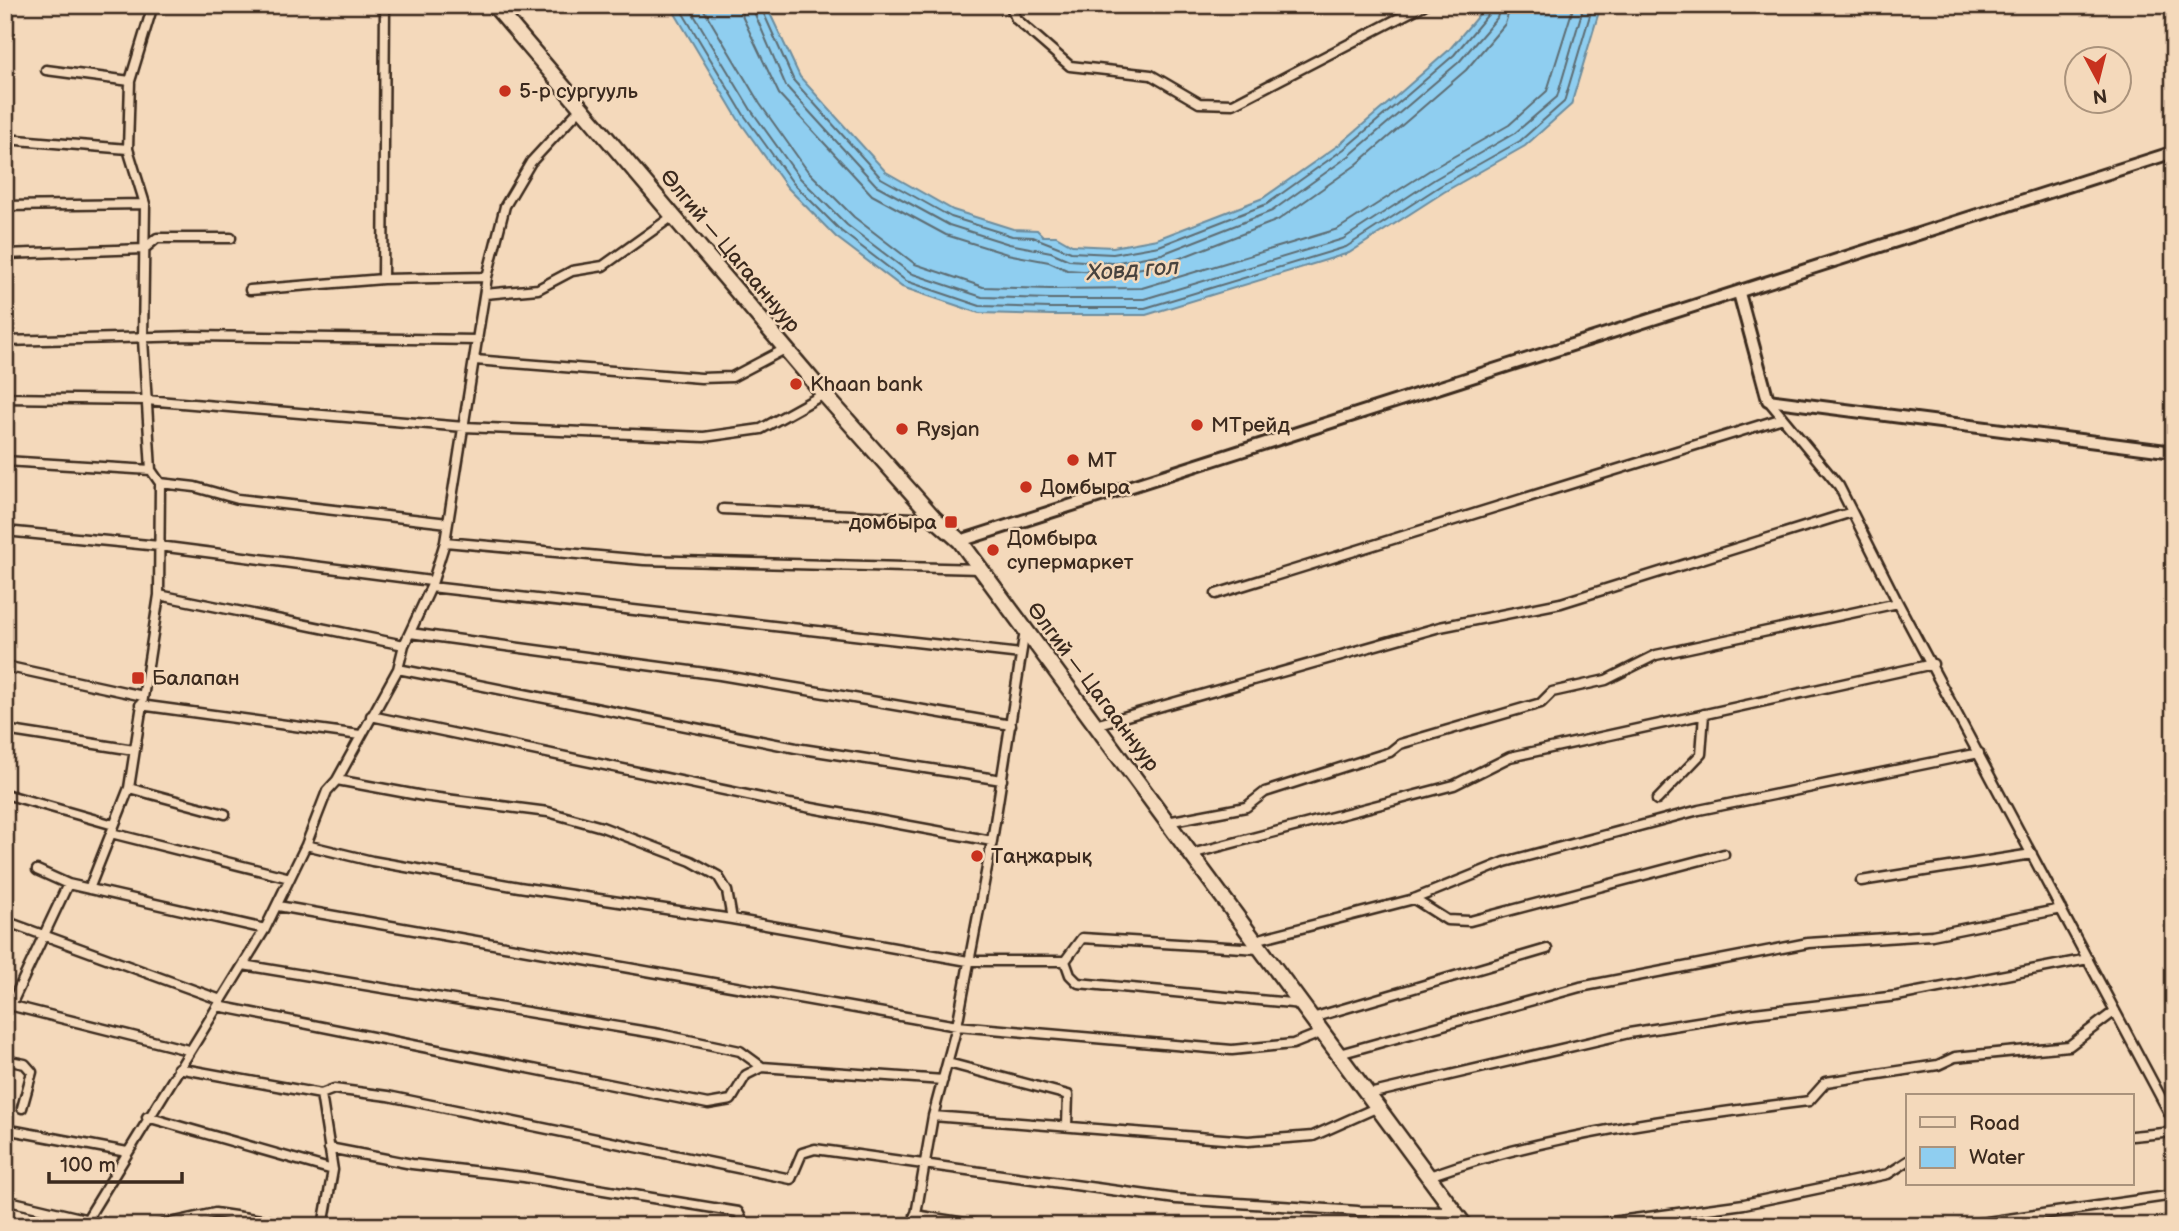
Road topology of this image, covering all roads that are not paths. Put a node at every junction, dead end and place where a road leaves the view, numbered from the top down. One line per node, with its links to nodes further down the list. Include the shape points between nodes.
1 (153, 5): 7 (street)
2 (385, 5): 18 (street)
3 (494, 5): 8 (highway, Өлгий — Цагааннуур)
4 (1010, 5): 5 (street, via 1017,19 1070,66 1151,75 1199,103 1233,104)
5 (1424, 5)
6 (46, 70): 7 (street)
7 (131, 81): 10 (street)
8 (581, 108): 14 (highway, Өлгий — Цагааннуур); 19 (street, via 514,186)
9 (5, 139): 10 (street)
10 (128, 149): 12 (street)
11 (2174, 152): 21 (street)
12 (145, 204): 13 (street); 16 (street)
13 (5, 206)
14 (673, 216): 22 (street, via 603,266 572,271 538,289); 26 (highway, Өлгий — Цагааннуур)
15 (231, 238): 16 (street, via 157,239)
16 (144, 249): 17 (street); 23 (street)
17 (5, 254)
18 (383, 278): 19 (street); 20 (street)
19 (487, 278): 22 (street)
20 (250, 290)
21 (1739, 293): 31 (street); 43 (street)
22 (485, 294): 24 (street)
23 (143, 339): 24 (street); 25 (street); 30 (street)
24 (478, 340): 27 (street)
25 (5, 341)
26 (785, 349): 27 (street, via 732,377); 28 (highway, Өлгий — Цагааннуур)
27 (475, 360): 33 (street)
28 (824, 394): 33 (street, via 761,429 731,436); 40 (highway, Өлгий — Цагааннуур)
29 (5, 398): 30 (street)
30 (146, 400): 33 (street); 36 (street)
31 (1768, 400): 32 (street); 34 (street)
32 (1783, 418): 39 (street, via 1839,486); 48 (street)
33 (464, 427): 41 (street)
34 (2174, 452)
35 (5, 461): 36 (street)
36 (151, 470): 37 (street)
37 (160, 482): 41 (street, via 238,499); 45 (street)
38 (723, 509): 40 (street)
39 (1852, 512): 50 (street); 63 (street, via 1561,603 1440,627)
40 (935, 519): 43 (highway, Өлгий — Цагааннуур)
41 (448, 523): 44 (street)
42 (5, 531): 45 (street)
43 (960, 541): 46 (highway, Өлгий — Цагааннуур)
44 (445, 542): 46 (street, via 644,560); 47 (street)
45 (159, 546): 47 (street); 49 (street)
46 (980, 569): 51 (highway, Өлгий — Цагааннуур)
47 (431, 584): 52 (street); 54 (street)
48 (1216, 594)
49 (159, 595): 53 (street); 58 (street)
50 (1898, 603): 55 (street); 74 (street, via 1656,655 1606,680 1552,692 1541,703 1399,744 1390,752 1265,792 1246,807)
51 (1025, 630): 54 (street); 63 (highway, Өлгий — Цагааннуур)
52 (410, 632): 53 (street); 62 (street, via 720,675)
53 (404, 645): 57 (street)
54 (1021, 654): 62 (street)
55 (1933, 664): 60 (street); 67 (street)
56 (5, 666): 58 (street)
57 (398, 669): 61 (street); 69 (street, via 796,748)
58 (143, 695): 59 (street)
59 (140, 705): 65 (street); 66 (street)
60 (1704, 714): 72 (street, via 1701,754); 78 (street, via 1510,757 1454,785)
61 (371, 716): 65 (street); 76 (street, via 790,804)
62 (1011, 725): 69 (street)
63 (1095, 725): 74 (highway, Өлгий — Цагааннуур)
64 (5, 730): 66 (street)
65 (360, 735): 68 (street)
66 (134, 750): 70 (street)
67 (1979, 753): 80 (street); 86 (street, via 1699,810 1505,862)
68 (337, 780): 77 (street, via 327,791); 89 (street, via 548,812 603,827 718,876 727,891)
69 (1002, 780): 76 (street)
70 (129, 789): 73 (street); 75 (street)
71 (5, 794): 75 (street)
72 (1657, 800)
73 (225, 814)
74 (1167, 822): 78 (highway, Өлгий — Цагааннуур)
75 (113, 829): 82 (street); 85 (street)
76 (992, 841): 96 (street)
77 (306, 845): 82 (street); 89 (street, via 519,887)
78 (1191, 854): 93 (highway, Өлгий — Цагааннуур)
79 (1724, 854): 86 (street, via 1470,921 1447,920)
80 (2032, 854): 83 (street); 88 (street)
81 (37, 870): 84 (street)
82 (290, 878): 87 (street)
83 (1861, 881)
84 (68, 884): 85 (street); 92 (street)
85 (89, 889): 91 (street)
86 (1414, 898): 93 (street)
87 (278, 906): 91 (street); 104 (street)
88 (2061, 909): 95 (street); 107 (street, via 1932,935 1808,943 1580,987)
89 (732, 919): 96 (street)
90 (5, 921): 92 (street)
91 (265, 929): 98 (street)
92 (45, 938): 99 (street); 100 (street)
93 (1258, 945): 97 (street, via 1082,938); 101 (highway, Өлгий — Цагааннуур)
94 (1547, 949): 103 (street)
95 (2088, 959): 102 (street); 114 (street, via 1897,996 1629,1033)
96 (968, 961): 97 (street); 104 (street)
97 (1065, 961): 101 (street, via 1077,983)
98 (243, 965): 99 (street); 110 (street, via 660,1034 740,1051)
99 (219, 1003): 106 (street); 110 (street, via 708,1104 731,1100 746,1075)
100 (8, 1004): 106 (street)
101 (1302, 1004): 103 (highway, Өлгий — Цагааннуур)
102 (2115, 1011): 119 (street); 129 (street, via 2069,1046 1955,1057 1938,1065 1826,1082 1808,1101 1692,1116 1550,1143)
103 (1312, 1018): 105 (highway, Өлгий — Цагааннуур)
104 (957, 1026): 105 (street, via 1232,1050 1293,1044); 109 (street)
105 (1323, 1032): 107 (highway, Өлгий — Цагааннуур)
106 (188, 1050): 111 (street)
107 (1339, 1054): 114 (highway, Өлгий — Цагааннуур)
108 (5, 1059): 116 (street, via 25,1064 32,1072)
109 (948, 1063): 112 (street); 120 (street, via 1068,1095)
110 (762, 1067): 112 (street)
111 (178, 1068): 113 (street); 118 (street)
112 (943, 1080): 117 (street)
113 (321, 1094): 124 (street); 126 (street, via 334,1090 388,1096 791,1179 802,1153 815,1149)
114 (1368, 1094): 115 (highway, Өлгий — Цагааннуур)
115 (1378, 1107): 120 (street, via 1313,1136 1248,1140); 129 (highway, Өлгий — Цагааннуур)
116 (22, 1108)
117 (933, 1116): 120 (street); 126 (street)
118 (148, 1117): 125 (street); 128 (street)
119 (2174, 1122)
120 (1067, 1125)
121 (5, 1129): 125 (street)
122 (2174, 1132): 123 (street)
123 (2134, 1136)
124 (329, 1148): 128 (street); 139 (street, via 738,1212)
125 (127, 1152): 134 (street)
126 (924, 1162): 132 (street, via 1176,1199 1358,1211); 133 (street)
127 (1906, 1162): 143 (street, via 1888,1174 1744,1204)
128 (333, 1170): 138 (street)
129 (1429, 1176): 132 (highway, Өлгий — Цагааннуур)
130 (2174, 1195): 144 (street)
131 (5, 1200): 134 (street)
132 (1455, 1212): 142 (highway, Өлгий — Цагааннуур)
133 (915, 1216): 140 (street); 141 (street)
134 (86, 1222): 135 (street)
135 (114, 1226)
136 (157, 1226): 137 (street, via 215,1213)
137 (301, 1226)
138 (323, 1226)
139 (746, 1226)
140 (914, 1226)
141 (984, 1226)
142 (1465, 1226)
143 (1583, 1226)
144 (1959, 1226)

